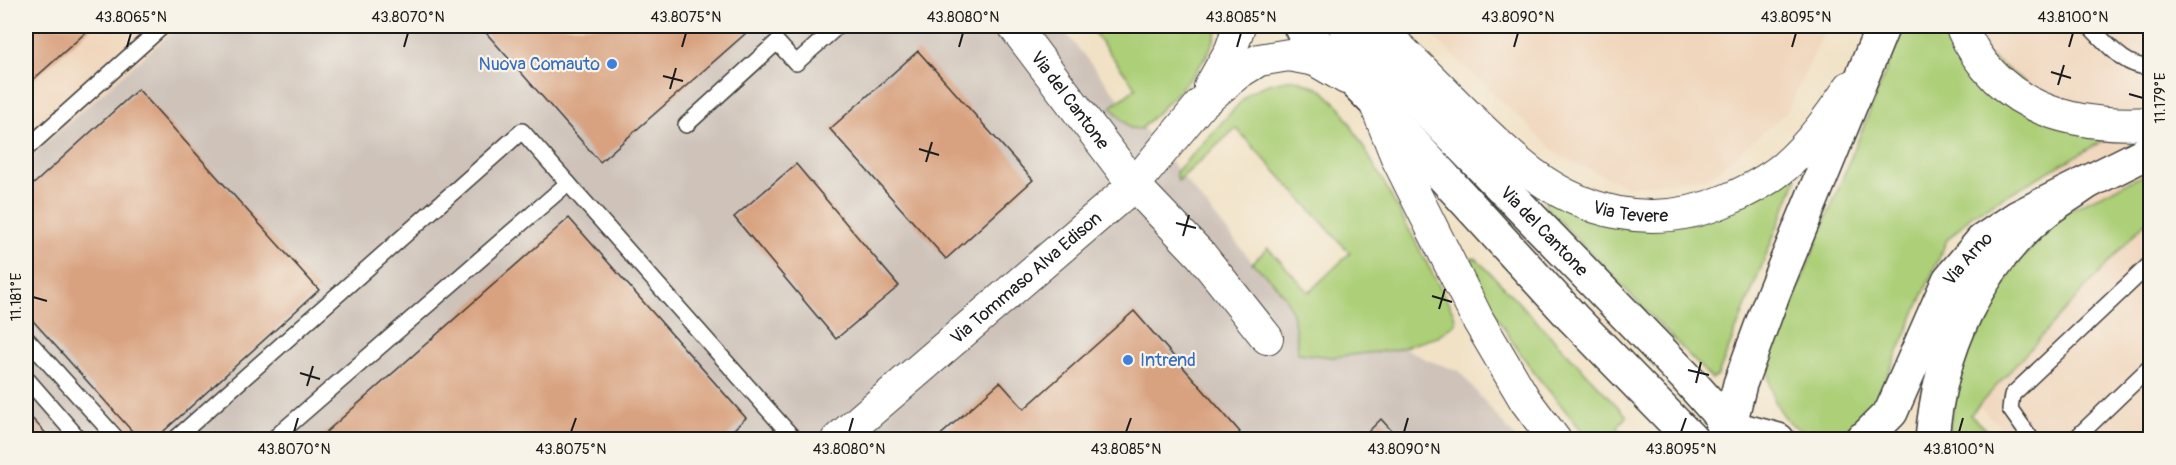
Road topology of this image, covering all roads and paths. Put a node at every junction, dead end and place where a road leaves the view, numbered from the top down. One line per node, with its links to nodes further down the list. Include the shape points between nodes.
1 (163, 26): 16 (lane)
2 (838, 26): 15 (lane, via 796,63 777,42)
3 (1014, 26): 20 (street, Via del Cantone)
4 (1239, 26): 13 (street, Via Tommaso Alva Edison, via 1223,67)
5 (1300, 26): 12 (main road, Via del Cantone)
6 (1345, 26): 27 (main road, Via del Cantone, via 1669,360)
7 (1374, 26): 10 (street, Via Tevere, via 1547,185 1592,207 1623,215 1667,217 1712,207 1757,187 1785,166 1828,119)
8 (1962, 26): 14 (street, via 1989,71 2029,102 2069,119 2098,124)
9 (2089, 26): 11 (lane, via 2131,64)
10 (1880, 32): 27 (main road, Via Tevere, via 1773,294 1740,384)
11 (2151, 66)
12 (1366, 93): 13 (street, Via Tommaso Alva Edison, via 1315,60 1274,56 1248,66); 26 (main road, Via del Cantone, via 1573,318); 34 (street, Via del Cantone, via 1478,320 1525,400)
13 (1201, 104): 20 (street, Via Tommaso Alva Edison)
14 (2151, 123)
15 (686, 125)
16 (26, 149)
17 (2151, 151): 19 (main road, Via Arno)
18 (568, 183): 28 (lane); 31 (lane, via 522,131); 32 (lane)
19 (2086, 183): 37 (main road, Via Arno, via 2018,217 1982,241 1949,280 1891,412); 38 (main road, via 2031,224 2009,247 1972,300 1946,360 1934,407)
20 (1134, 185): 23 (street, Via del Cantone, via 1201,255); 33 (street, Via Tommaso Alva Edison)
21 (2151, 264): 39 (lane, via 2012,395 2010,409)
22 (26, 338): 30 (lane)
23 (1267, 338)
24 (2151, 367): 40 (lane)
25 (26, 378): 29 (lane)
26 (1668, 412): 27 (main road); 35 (main road, Via del Cantone)
27 (1732, 435): 36 (main road)
28 (786, 437)
29 (81, 440)
30 (118, 440)
31 (174, 440)
32 (272, 440)
33 (837, 440)
34 (1555, 440)
35 (1692, 440)
36 (1778, 440)
37 (1861, 440)
38 (1932, 440)
39 (2032, 440)
40 (2073, 440)

